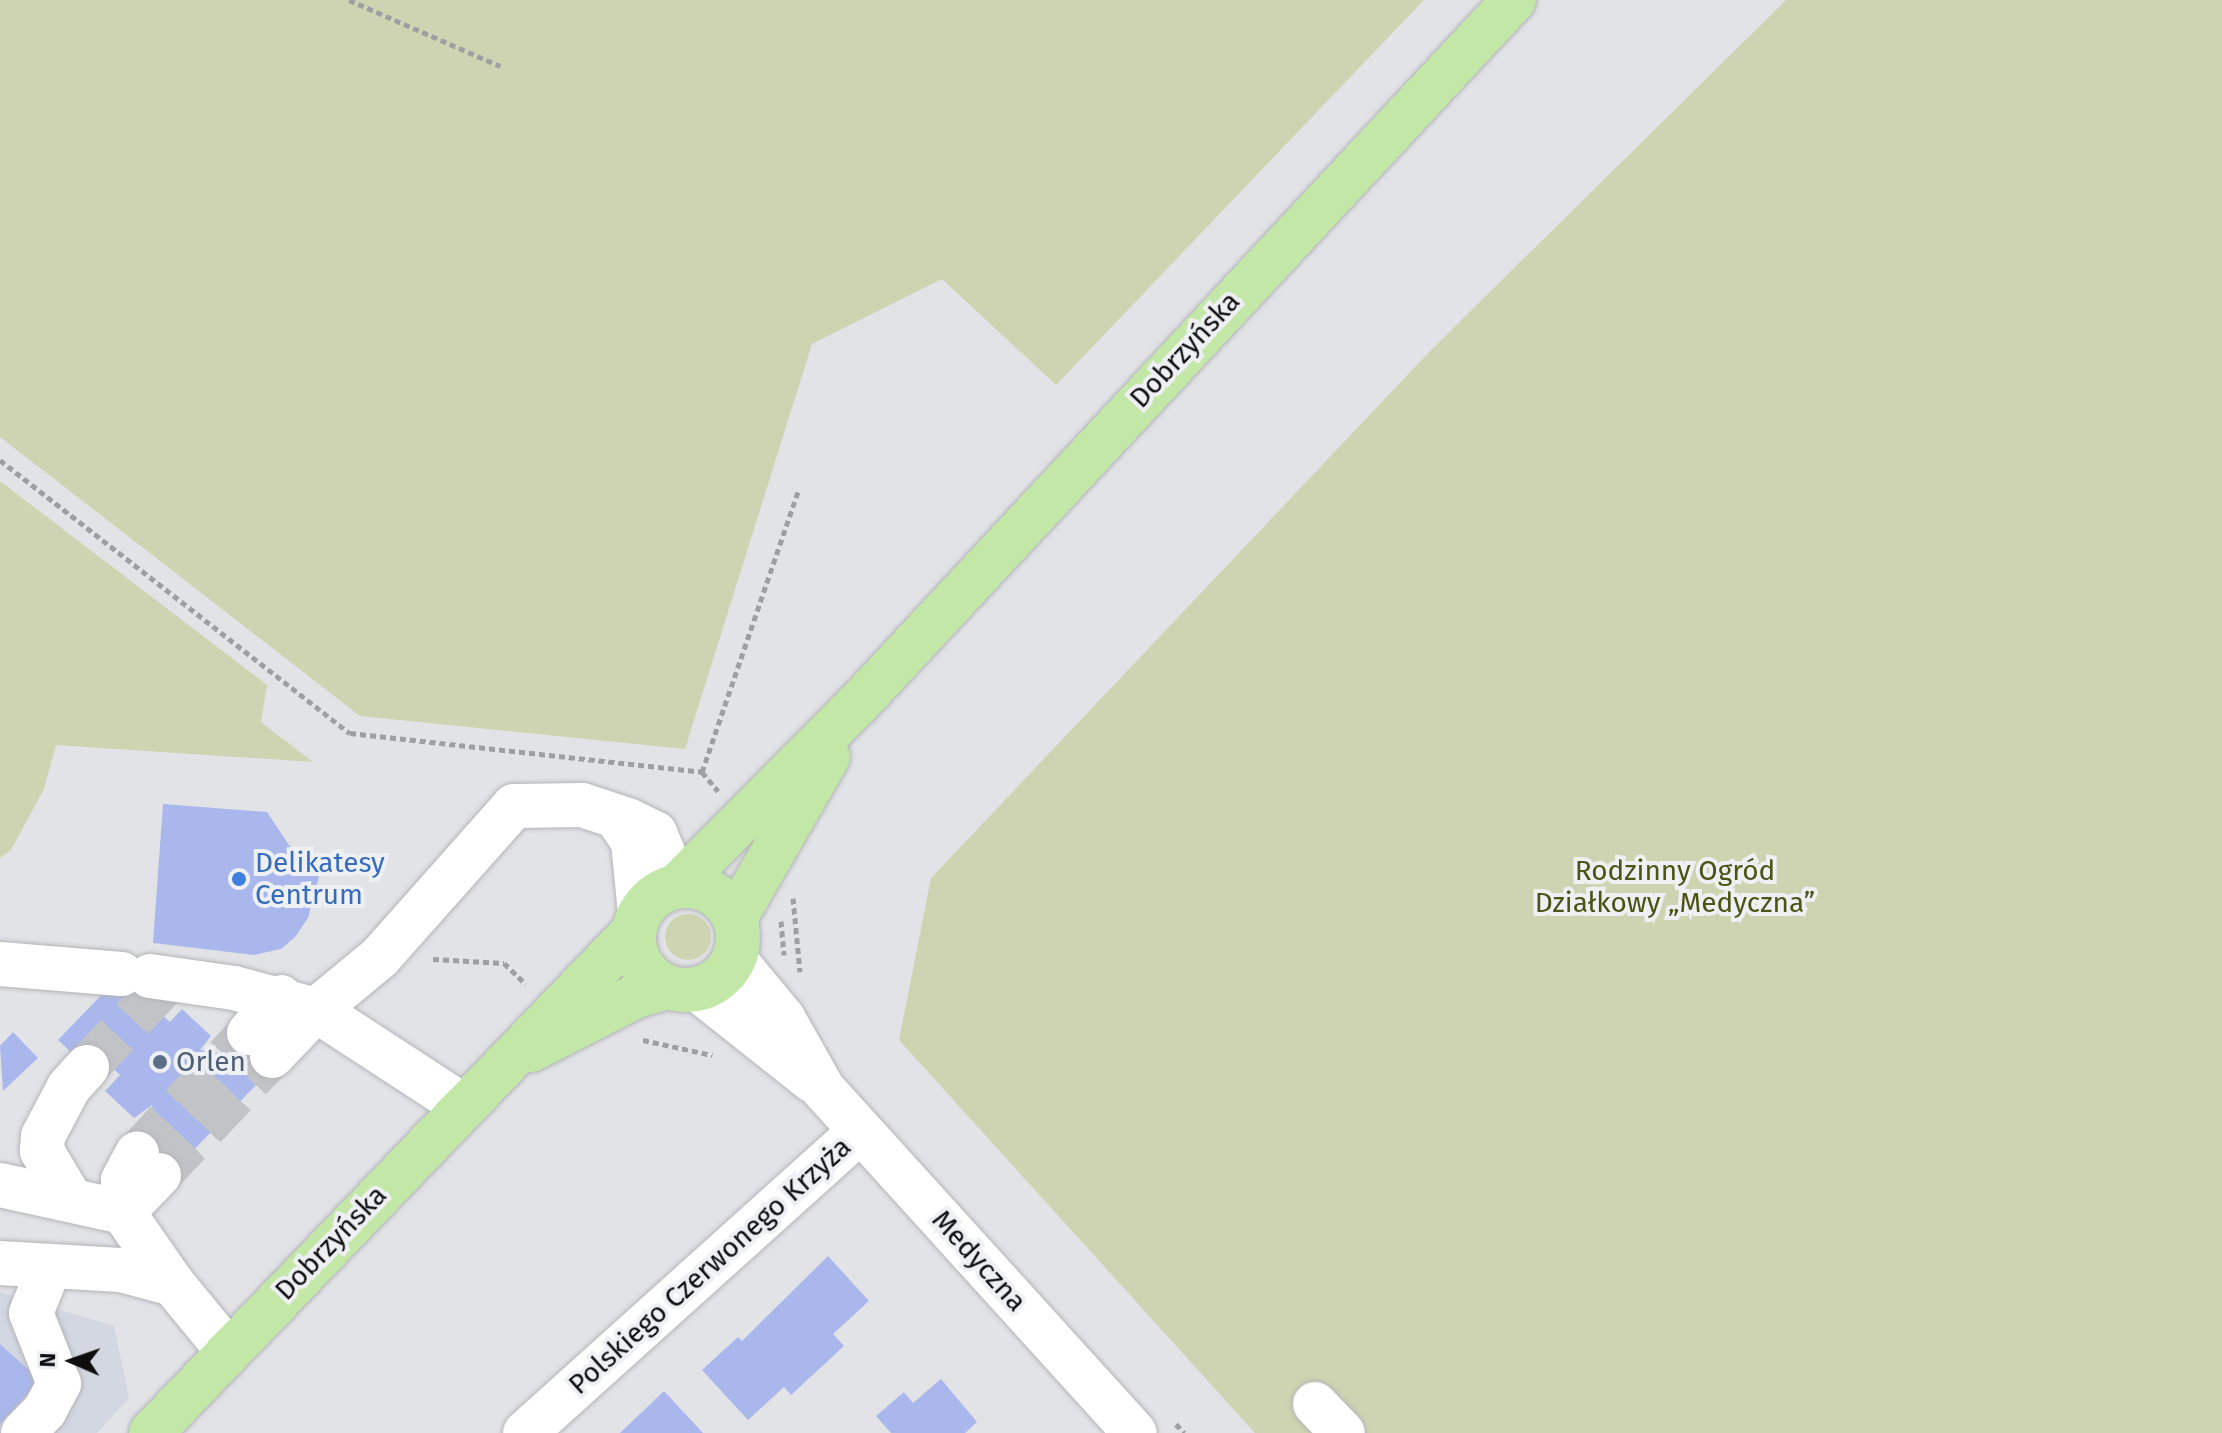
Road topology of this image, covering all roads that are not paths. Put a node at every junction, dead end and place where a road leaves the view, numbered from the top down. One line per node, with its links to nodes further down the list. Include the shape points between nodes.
1 (1514, 0): 2 (main road, Dobrzyńska)
2 (859, 703): 4 (main road, Dobrzyńska); 6 (main road, Dobrzyńska)
3 (616, 816): 4 (street, via 655,833); 5 (street, via 633,842); 9 (street, via 582,805 514,806 380,957)
4 (677, 886): 5 (main road, via 651,898); 6 (main road, via 711,892)
5 (637, 922): 8 (main road, via 641,965); 11 (main road, Dobrzyńska)
6 (735, 938): 8 (main road, via 719,979); 13 (street, Medyczna)
7 (0, 964): 9 (street, via 151,979)
8 (683, 988): 11 (main road, Dobrzyńska, via 636,996); 13 (street, Medyczna)
9 (299, 1004): 10 (street); 14 (street)
10 (261, 1044)
11 (514, 1056): 14 (main road, Dobrzyńska)
12 (76, 1057): 18 (street, via 50,1063 36,1097 34,1128)
13 (823, 1089): 15 (street, Medyczna)
14 (462, 1105): 23 (main road, Dobrzyńska)
15 (860, 1131): 26 (street, Polskiego Czerwonego Krzyża); 27 (street, Medyczna)
16 (148, 1164): 19 (street)
17 (0, 1185): 18 (street)
18 (70, 1198): 19 (street)
19 (123, 1212): 22 (street)
20 (0, 1263): 21 (street)
21 (50, 1266): 22 (street, via 121,1270); 24 (street, via 31,1313 59,1384 45,1410)
22 (173, 1284): 23 (street)
23 (228, 1351): 25 (main road, Dobrzyńska)
24 (23, 1433)
25 (151, 1433)
26 (525, 1433)
27 (1135, 1433)

